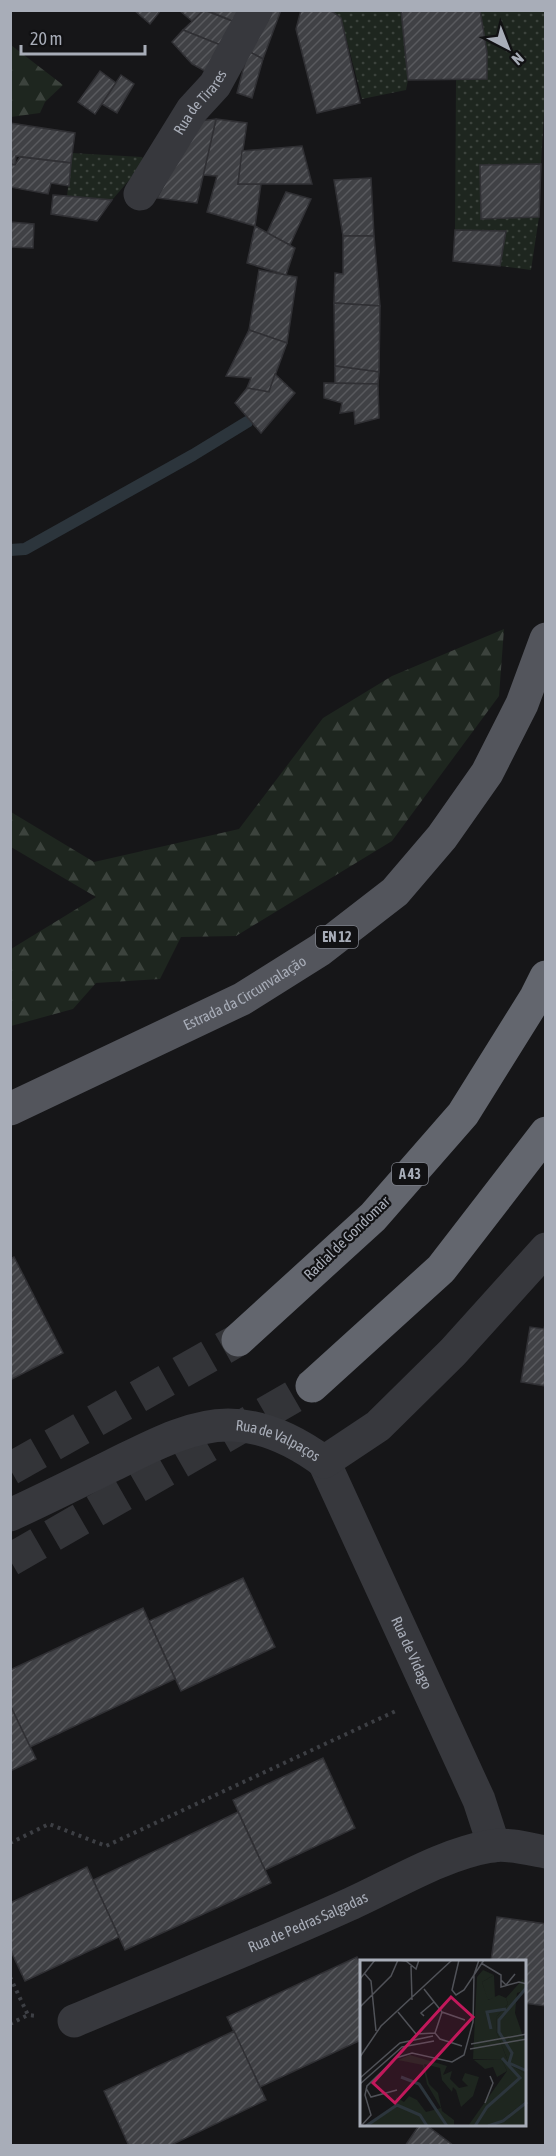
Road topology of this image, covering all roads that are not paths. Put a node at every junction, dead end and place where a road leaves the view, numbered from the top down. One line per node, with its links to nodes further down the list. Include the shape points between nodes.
1 (256, 10): 2 (street, Rua de Tirares, via 215,85 192,110)
2 (140, 194)
3 (546, 639): 5 (main road, Estrada da Circunvalação / EN 12, via 522,704 487,773 442,837 394,892 320,950 242,999)
4 (546, 977): 8 (highway, Radial de Gondomar / A 43, via 463,1114 373,1216)
5 (10, 1109)
6 (546, 1133): 9 (highway, via 441,1269)
7 (546, 1249): 10 (street, Rua de Valpaços, via 453,1352 378,1426)
8 (238, 1340)
9 (312, 1386)
10 (324, 1462): 11 (street, Rua de Valpaços, via 300,1444 268,1432 228,1425 204,1428 169,1438); 12 (street, Rua de Vidago, via 479,1800)
11 (10, 1515)
12 (494, 1846): 13 (street, Rua de Pedras Salgadas); 14 (street, Rua de Pedras Salgadas, via 428,1866 348,1905)
13 (546, 1852)
14 (74, 2021)

